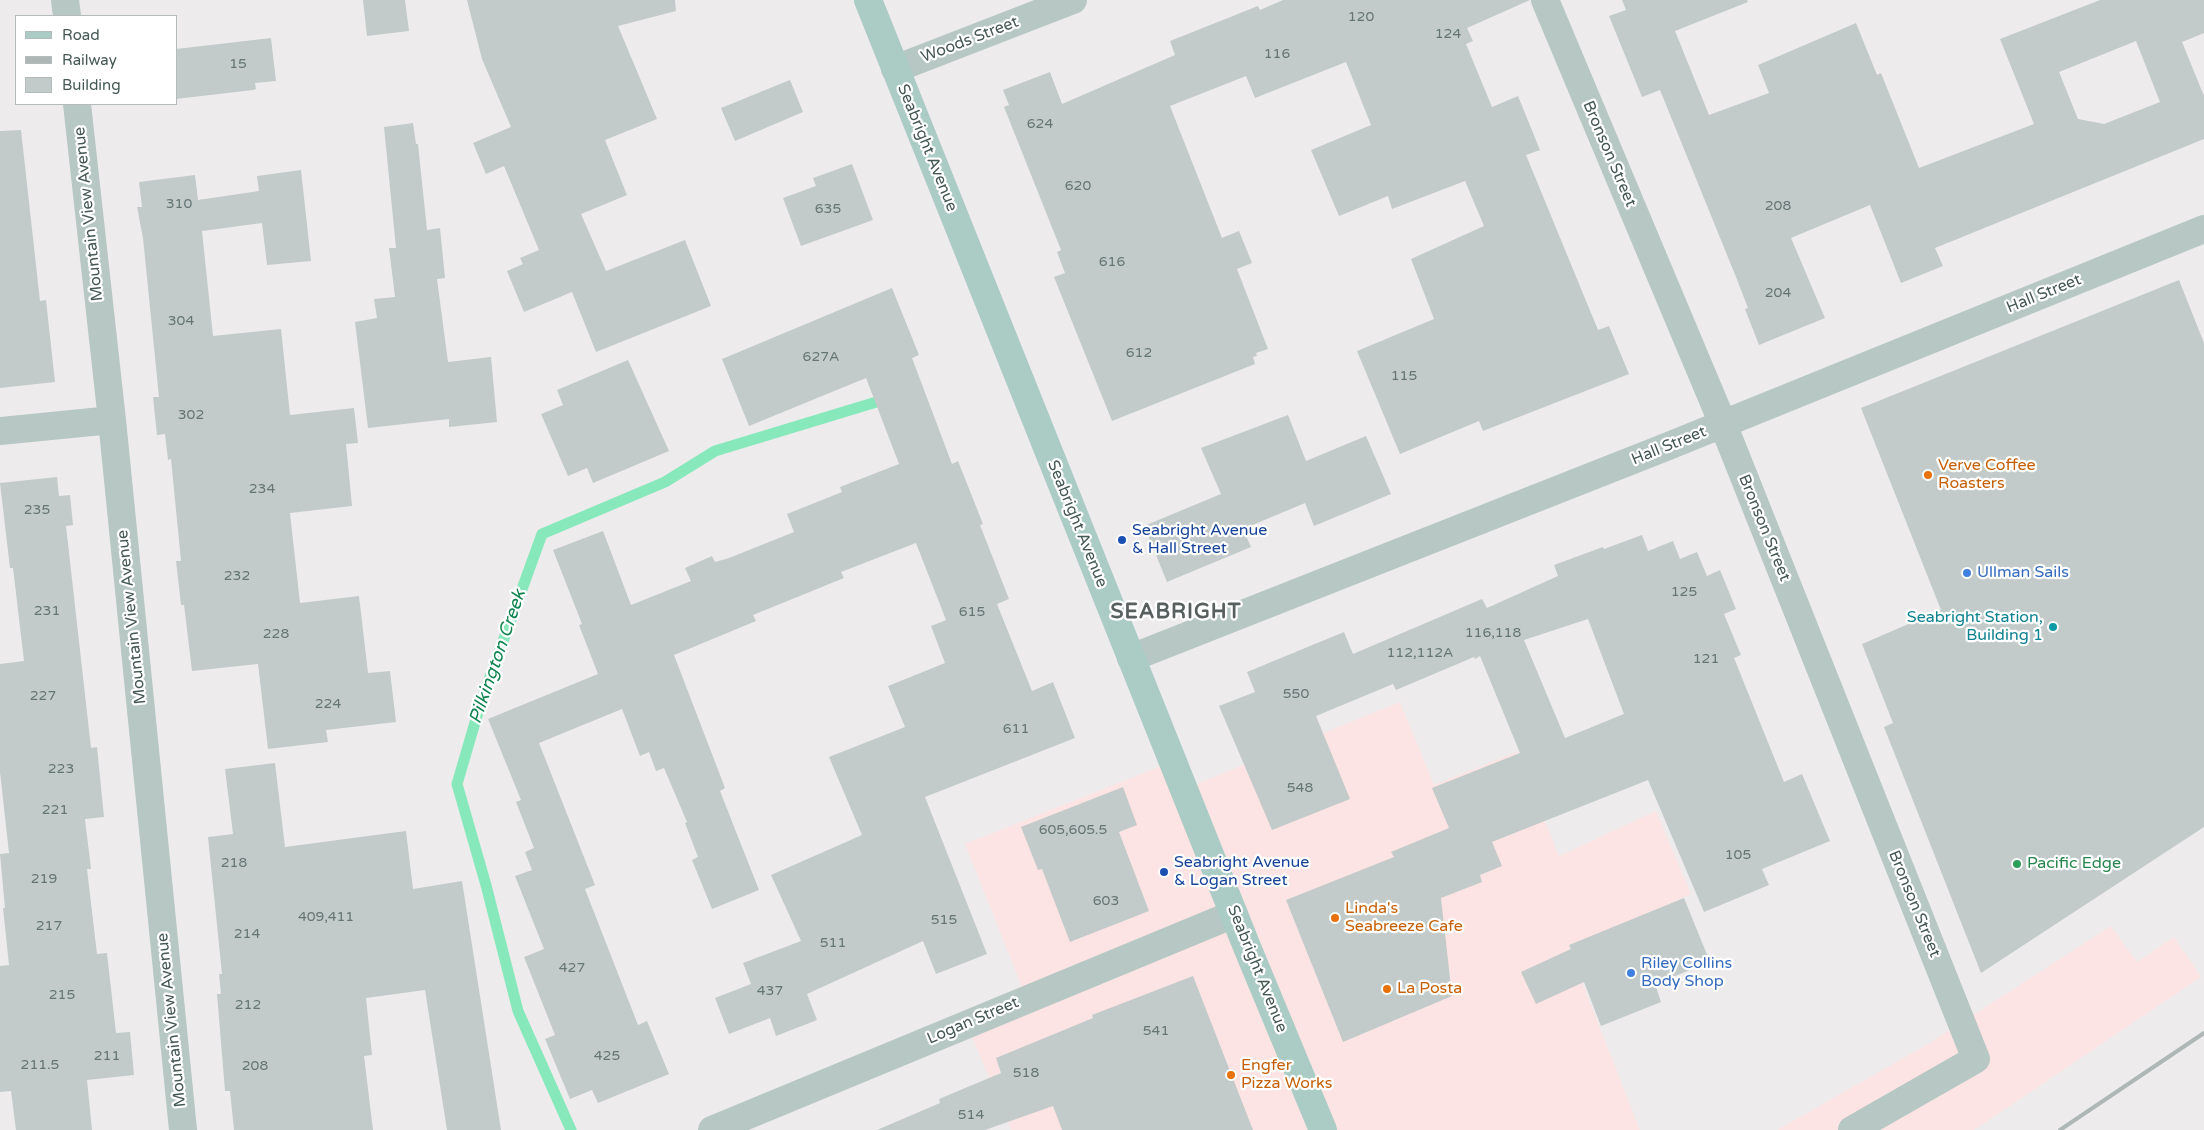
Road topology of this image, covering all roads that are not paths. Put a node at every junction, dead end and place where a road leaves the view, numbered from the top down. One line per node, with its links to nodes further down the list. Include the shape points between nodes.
1 (65, 0): 5 (street)
2 (868, 0): 6 (main road, Seabright Avenue)
3 (1072, 0): 6 (street, Woods Street)
4 (1545, 0): 10 (street, Bronson Street)
5 (67, 15)
6 (895, 69): 12 (main road, Seabright Avenue)
7 (77, 105): 9 (street, Mountain View Avenue)
8 (2204, 228): 10 (street, Hall Street)
9 (112, 420): 11 (street); 14 (street, Mountain View Avenue)
10 (1723, 424): 12 (street, Hall Street); 17 (street, Bronson Street, via 1976,1059)
11 (0, 431)
12 (1131, 658): 13 (main road, Seabright Avenue)
13 (1234, 914): 15 (street, Logan Street); 16 (main road, Seabright Avenue)
14 (183, 1130)
15 (712, 1130)
16 (1323, 1130)
17 (1852, 1130)

